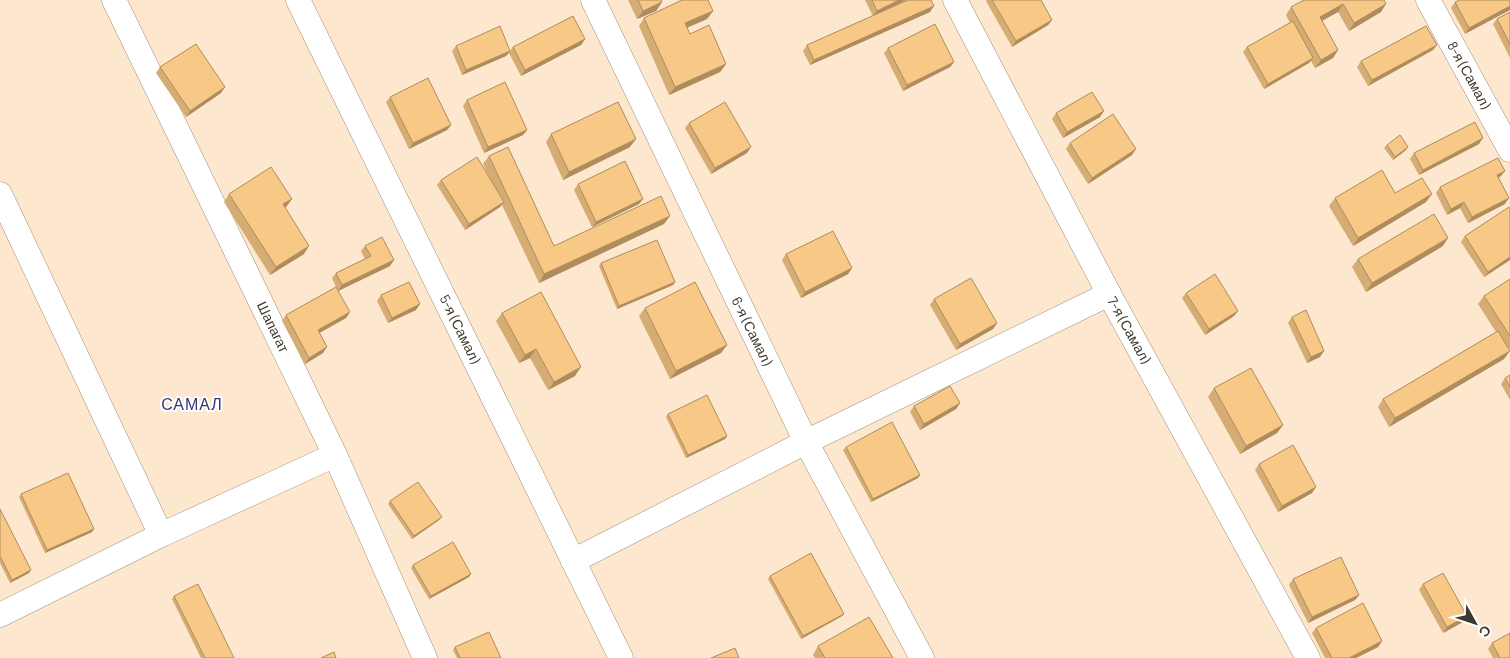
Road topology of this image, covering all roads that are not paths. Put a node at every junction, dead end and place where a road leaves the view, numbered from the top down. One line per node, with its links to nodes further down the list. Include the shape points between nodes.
1 (114, 0): 10 (street, Шапагат)
2 (298, 0): 12 (street, 5-я (Самал))
3 (593, 0): 9 (street, 6-я (Самал))
4 (955, 0): 8 (street, 7-я (Самал))
5 (1428, 0): 6 (street, 8-я (Самал))
6 (1510, 150)
7 (0, 194): 11 (street)
8 (1109, 294): 9 (street); 17 (street, 7-я (Самал))
9 (806, 442): 12 (street); 16 (street, 6-я (Самал))
10 (335, 455): 11 (street); 14 (street, Шапагат)
11 (161, 534): 13 (street)
12 (573, 561): 15 (street, 5-я (Самал))
13 (0, 615)
14 (425, 658)
15 (621, 658)
16 (922, 658)
17 (1308, 658)

